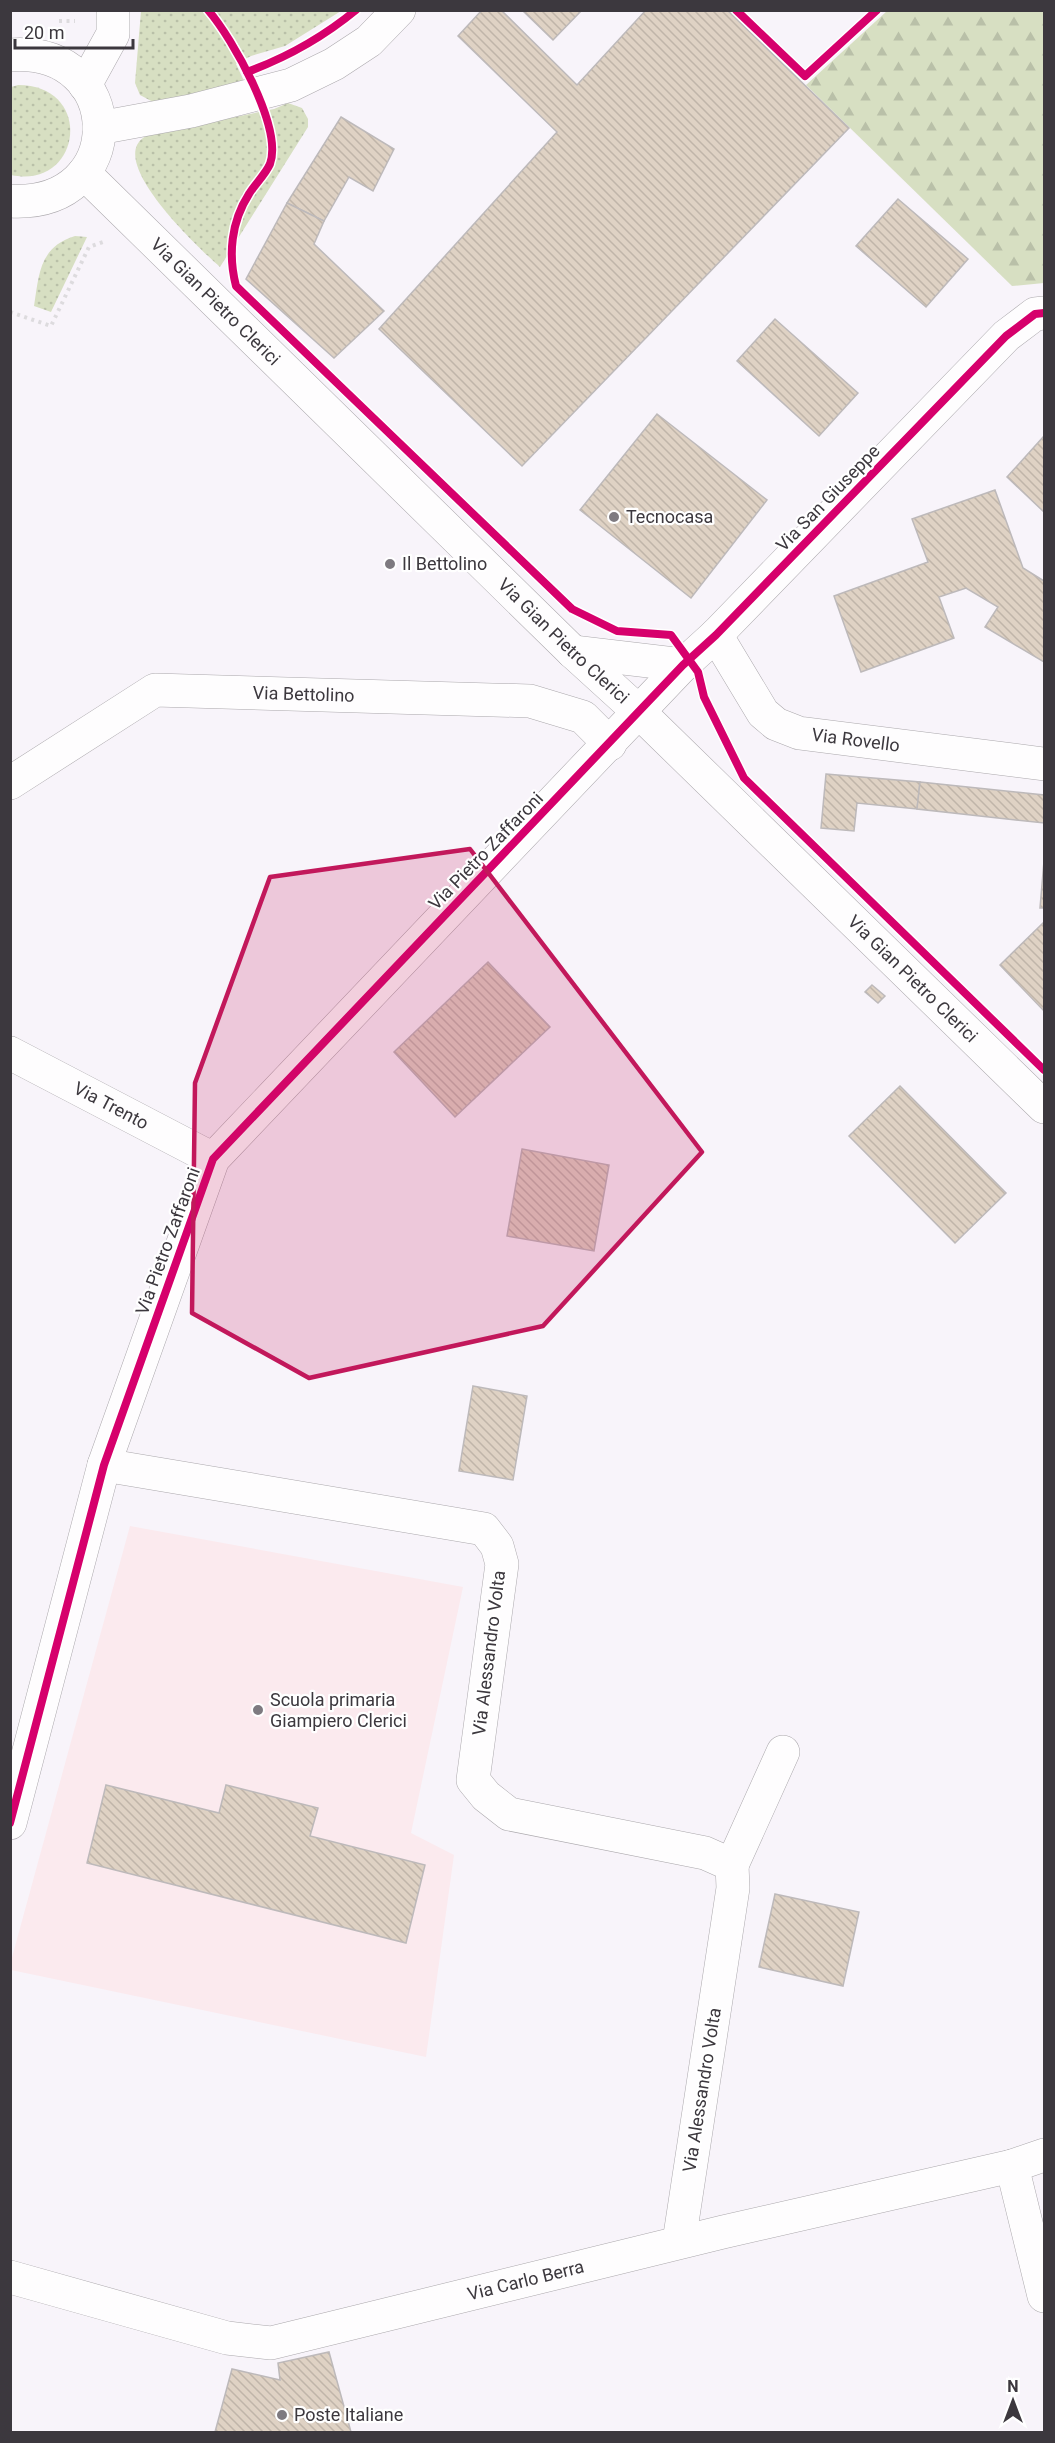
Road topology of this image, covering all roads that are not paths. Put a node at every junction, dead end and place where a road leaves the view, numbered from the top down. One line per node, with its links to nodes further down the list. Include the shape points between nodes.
1 (113, 10): 4 (street, via 113,34)
2 (399, 10): 5 (street, via 369,41 291,86 191,111)
3 (10, 55): 4 (street, via 54,59 75,72)
4 (85, 85): 5 (street, via 99,115)
5 (99, 128): 6 (street, via 94,154)
6 (84, 173): 7 (street, via 57,196 33,202); 10 (street, Via Gian Pietro Clerici)
7 (10, 201)
8 (1044, 313): 9 (street, Via San Giuseppe, via 1035,314 1006,336)
9 (716, 635): 11 (street, Via San Giuseppe); 14 (street, Via Rovello, via 763,713 776,724 799,733)
10 (573, 652): 11 (street); 12 (street, Via Gian Pietro Clerici)
11 (683, 665): 12 (street, Via San Giuseppe)
12 (639, 712): 13 (street, Via Pietro Zaffaroni); 17 (street, Via Gian Pietro Clerici)
13 (610, 744): 15 (street, Via Bettolino, via 583,717 530,701 155,690); 18 (street, Via Pietro Zaffaroni)
14 (1044, 764)
15 (10, 783)
16 (10, 1053): 18 (street, Via Trento)
17 (1044, 1107)
18 (213, 1159): 19 (street, Via Pietro Zaffaroni)
19 (104, 1465): 21 (street, Via Pietro Zaffaroni); 22 (street, Via Alessandro Volta, via 484,1528 497,1546 502,1564 473,1780 486,1797 509,1814 705,1853)
20 (783, 1752): 22 (street, Via Alessandro Volta)
21 (10, 1823)
22 (732, 1865): 25 (street, Via Alessandro Volta, via 733,1888)
23 (1044, 2155): 24 (street, Via Carlo Berra)
24 (1012, 2166): 25 (street, Via Carlo Berra); 27 (street)
25 (679, 2242): 26 (street, Via Carlo Berra, via 272,2343 227,2338)
26 (10, 2277)
27 (1044, 2296)

